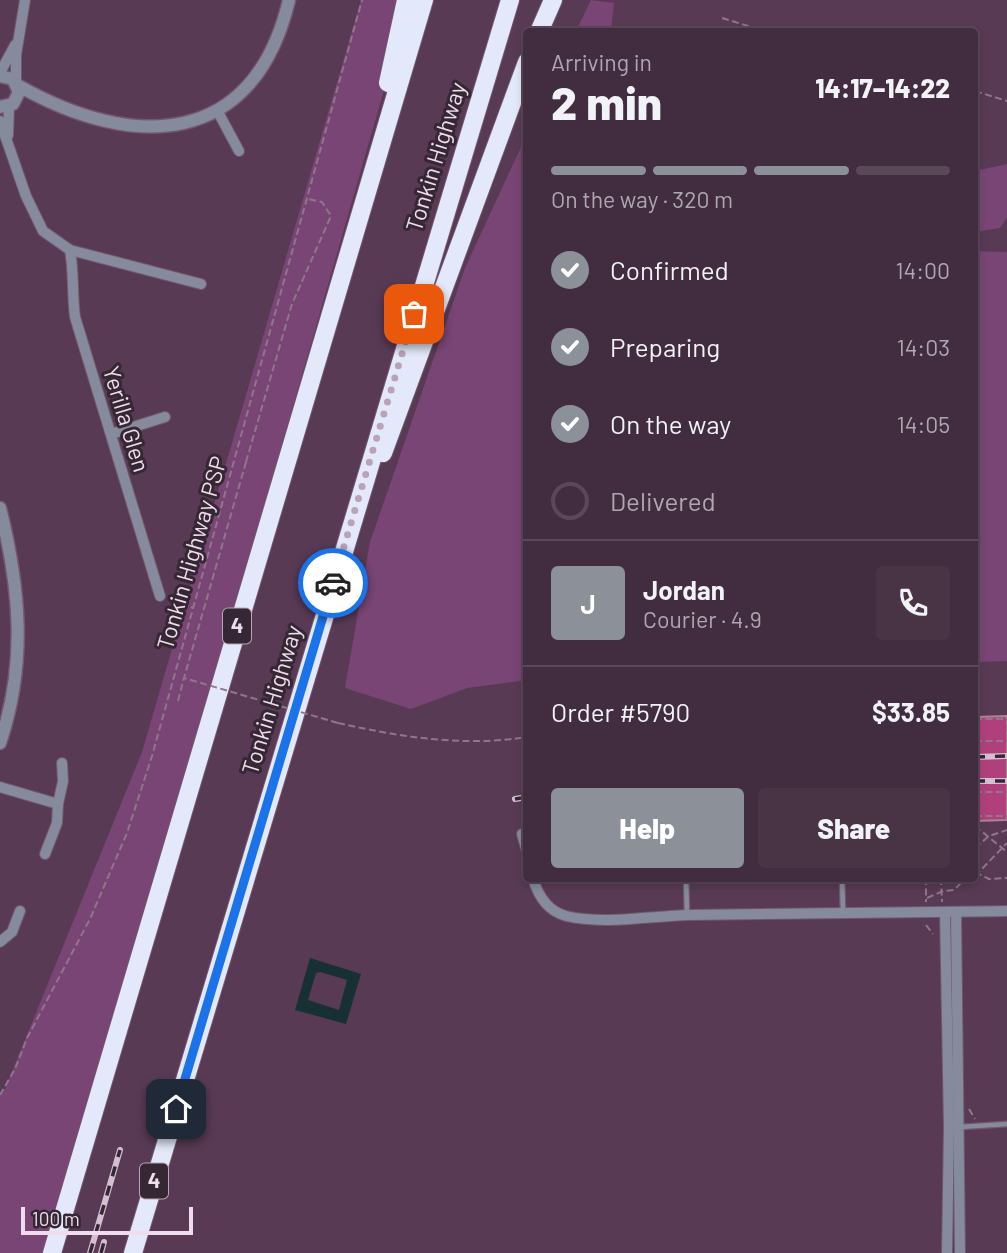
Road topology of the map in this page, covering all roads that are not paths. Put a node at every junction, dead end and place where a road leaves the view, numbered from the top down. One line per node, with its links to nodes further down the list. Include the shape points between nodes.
1 (25, 0): 8 (street)
2 (289, 0): 14 (street, via 274,48 258,74)
3 (406, 0): 18 (highway)
4 (424, 0): 18 (highway, 4)
5 (510, 0): 24 (highway, Tonkin Highway / 4)
6 (553, 0): 7 (highway)
7 (541, 28)
8 (19, 35): 10 (street); 11 (street)
9 (523, 73): 24 (highway, via 387,443)
10 (0, 75): 11 (street)
11 (17, 84): 12 (street, via 19,97); 13 (street)
12 (8, 105): 13 (street); 16 (street)
13 (54, 105): 14 (street, via 141,128 183,124)
14 (218, 112): 17 (street)
15 (0, 121): 16 (street)
16 (8, 143): 19 (street, via 43,231)
17 (239, 151)
18 (366, 192): 44 (highway, 4)
19 (70, 250): 20 (street); 22 (street, Yerilla Glen, via 75,317)
20 (201, 284)
21 (165, 417): 22 (street)
22 (111, 434): 25 (street, Yerilla Glen)
23 (0, 508): 26 (street, via 12,555 18,668)
24 (343, 549): 45 (highway, Tonkin Highway / 4)
25 (160, 596)
26 (0, 743)
27 (62, 763): 29 (street)
28 (0, 787): 29 (street)
29 (58, 804): 32 (street, via 57,823)
30 (522, 834): 31 (street)
31 (523, 838)
32 (45, 854)
33 (534, 882): 40 (street, via 541,900 563,915 593,919)
34 (686, 882): 40 (lane)
35 (842, 882): 39 (lane)
36 (20, 911): 41 (street, via 12,932)
37 (1007, 911): 38 (street)
38 (951, 912): 39 (street); 43 (street)
39 (843, 913): 40 (street)
40 (687, 915)
41 (0, 942)
42 (1007, 1124): 43 (lane)
43 (953, 1127): 46 (street); 47 (street)
44 (52, 1253)
45 (133, 1253)
46 (947, 1253)
47 (960, 1253)

